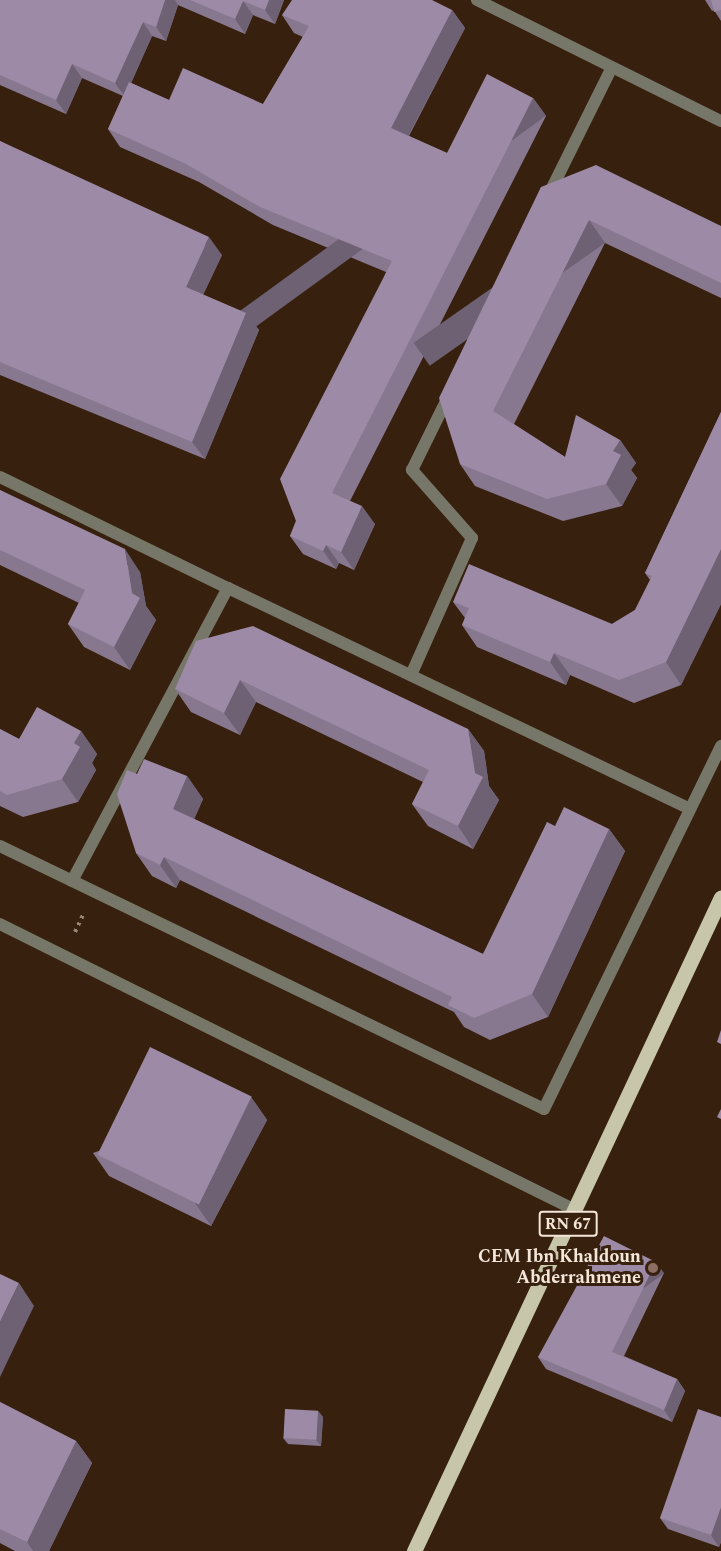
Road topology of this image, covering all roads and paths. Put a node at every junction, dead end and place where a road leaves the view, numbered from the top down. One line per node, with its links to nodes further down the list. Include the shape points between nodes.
1 (477, 0): 2 (street)
2 (611, 69): 3 (street); 4 (street)
3 (721, 121)
4 (543, 206)
5 (454, 386): 8 (street, via 412,470 472,538)
6 (0, 477): 7 (street)
7 (228, 588): 8 (street); 12 (street)
8 (411, 675): 10 (street)
9 (721, 746): 10 (street)
10 (690, 809): 13 (street, via 544,1109)
11 (0, 846): 12 (street)
12 (72, 881): 13 (street)
13 (94, 892): 16 (path)
14 (721, 897): 17 (main road, RN 67)
15 (0, 924): 16 (street)
16 (64, 955): 17 (street)
17 (575, 1210): 18 (main road, RN 67)
18 (414, 1551)

